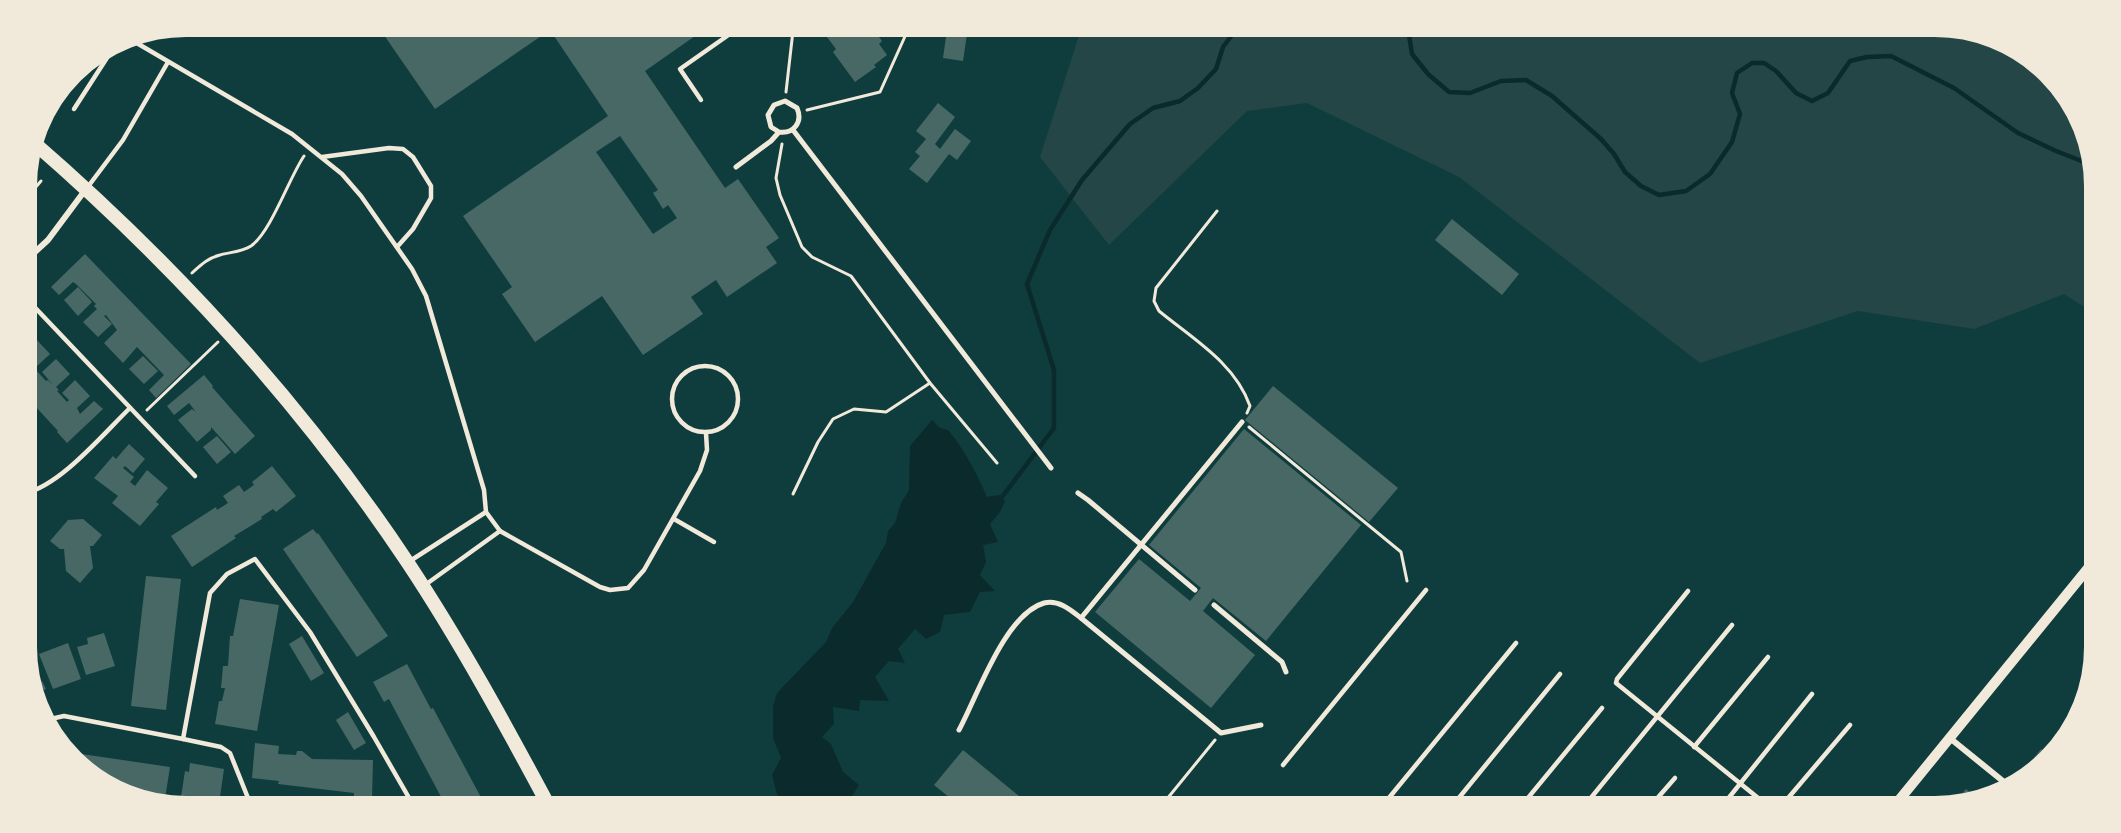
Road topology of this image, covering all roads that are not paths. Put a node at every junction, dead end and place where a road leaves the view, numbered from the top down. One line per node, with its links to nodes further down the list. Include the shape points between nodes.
1 (731, 33): 5 (lane, via 680,69)
2 (134, 43): 4 (lane)
3 (110, 54): 6 (lane)
4 (168, 62): 10 (lane, via 292,134); 12 (lane, via 123,140)
5 (701, 100)
6 (74, 109)
7 (793, 130): 8 (street); 8 (street, via 799,112 785,101 774,105 768,115 771,128); 19 (street)
8 (782, 133): 11 (street)
9 (38, 146): 12 (main road)
10 (322, 157): 13 (lane, via 361,196); 13 (lane, via 388,148 403,149 413,157 431,186 431,198)
11 (736, 166)
12 (86, 189): 14 (street); 28 (main road, via 229,332 323,445)
13 (397, 247): 23 (lane, via 426,296 484,490)
14 (33, 254)
15 (33, 306): 16 (lane)
16 (130, 408): 20 (lane); 21 (lane, via 66,470)
17 (1242, 422): 27 (street)
18 (706, 433): 18 (lane, via 729,422 738,398 728,375 704,366 681,377 672,400 682,424); 24 (lane, via 707,450 700,471)
19 (1051, 468)
20 (195, 476)
21 (33, 491)
22 (1078, 493): 27 (street)
23 (486, 513): 25 (lane); 28 (lane)
24 (674, 519): 25 (lane, via 644,570 628,588 610,590); 26 (lane)
25 (500, 531): 30 (lane)
26 (714, 542)
27 (1141, 544): 31 (street); 35 (street)
28 (408, 563): 30 (main road)
29 (2088, 569): 49 (street)
30 (423, 586): 57 (main road, via 493,700)
31 (1195, 590)
32 (1425, 590): 51 (lane)
33 (1688, 591): 43 (lane, via 1616,683)
34 (1214, 605): 39 (street, via 1282,662)
35 (1081, 618): 45 (street, via 1221,732); 47 (street, via 1059,604 1045,603 1030,610 1003,642)
36 (1732, 626): 43 (lane)
37 (1516, 643): 58 (lane)
38 (1768, 657): 50 (lane)
39 (1286, 672)
40 (1560, 674): 59 (lane)
41 (1812, 694): 54 (lane)
42 (1602, 708): 60 (lane)
43 (1658, 717): 50 (lane); 61 (lane)
44 (52, 719): 48 (lane, via 64,716)
45 (1261, 725)
46 (1850, 725): 65 (lane)
47 (959, 730)
48 (183, 739): 55 (lane, via 221,747 230,753); 56 (lane, via 210,593 227,574 255,560 310,632)
49 (1951, 739): 53 (street); 66 (street)
50 (1694, 747): 54 (lane)
51 (1283, 765)
52 (1675, 778): 62 (lane)
53 (2004, 783)
54 (1740, 784): 63 (lane); 64 (lane)
55 (249, 800)
56 (410, 800)
57 (546, 800)
58 (1387, 800)
59 (1457, 800)
60 (1526, 800)
61 (1589, 800)
62 (1656, 800)
63 (1727, 800)
64 (1760, 800)
65 (1786, 800)
66 (1899, 800)

